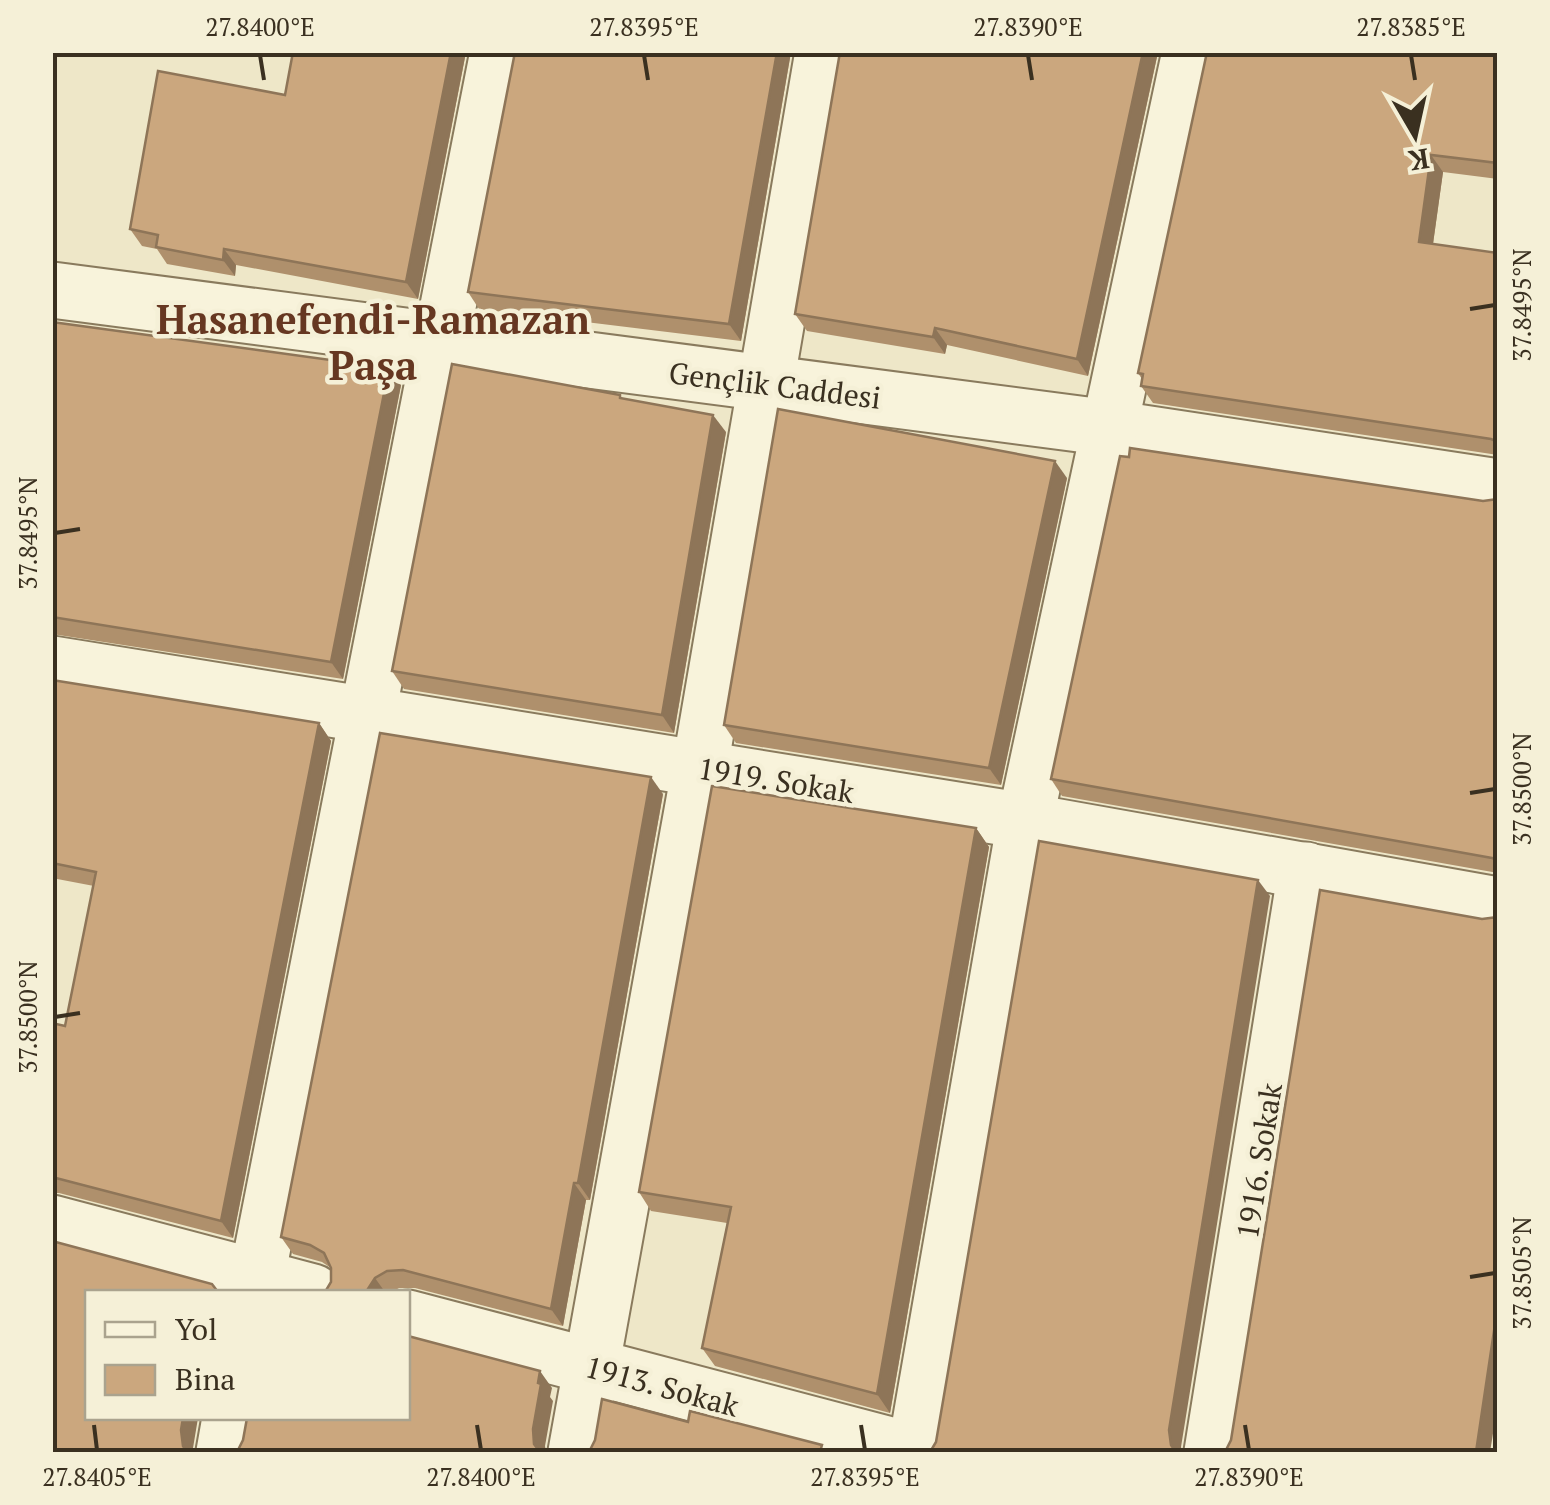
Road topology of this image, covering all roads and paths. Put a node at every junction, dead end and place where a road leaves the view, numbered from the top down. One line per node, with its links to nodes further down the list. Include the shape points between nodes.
1 (498, 52): 5 (street)
2 (823, 52): 6 (street)
3 (1190, 52): 7 (street)
4 (52, 290): 5 (street, Gençlik Caddesi)
5 (440, 340): 6 (street, Gençlik Caddesi); 10 (street)
6 (766, 384): 7 (street, Gençlik Caddesi); 11 (street)
7 (1110, 428): 8 (street, Gençlik Caddesi); 12 (street)
8 (1498, 486)
9 (52, 664): 10 (street, 1919. Sokak)
10 (366, 716): 11 (street, 1919. Sokak); 16 (street)
11 (700, 767): 12 (street, 1919. Sokak); 19 (street)
12 (1024, 821): 13 (street, 1919. Sokak); 23 (street)
13 (1306, 870): 14 (street, 1919. Sokak); 24 (street, 1916. Sokak)
14 (1498, 905)
15 (52, 1223): 16 (street)
16 (255, 1285): 17 (street)
17 (296, 1290)
18 (410, 1319): 19 (street, 1913. Sokak)
19 (593, 1368): 22 (street); 23 (street, 1913. Sokak)
20 (230, 1420): 21 (street)
21 (224, 1452)
22 (576, 1452)
23 (916, 1452)
24 (1212, 1452)

